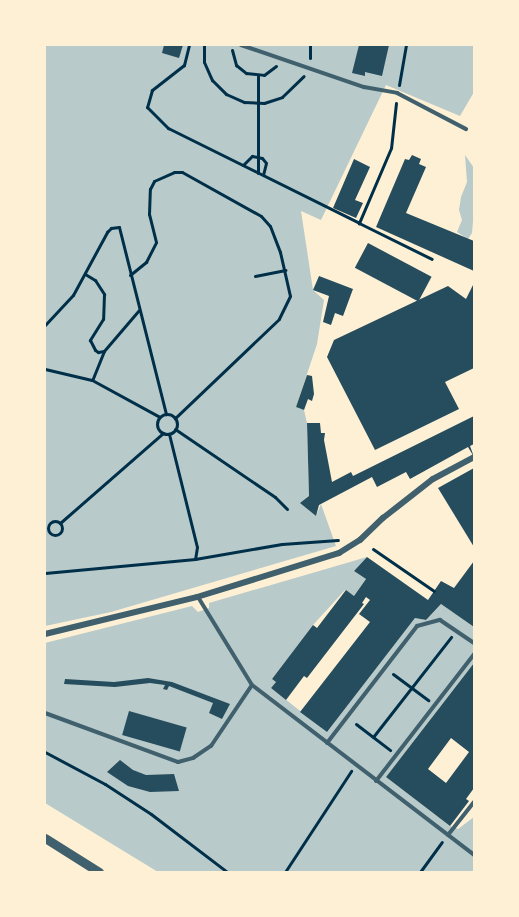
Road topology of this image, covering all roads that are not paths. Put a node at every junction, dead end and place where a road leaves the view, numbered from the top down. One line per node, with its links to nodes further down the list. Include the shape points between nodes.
1 (242, 45): 2 (lane, via 364,87 397,93)
2 (466, 129)
3 (474, 457): 4 (street, via 433,479 339,553)
4 (197, 597): 5 (street); 8 (lane)
5 (45, 634)
6 (474, 643): 10 (lane, via 440,620 417,626)
7 (474, 654): 11 (lane)
8 (252, 685): 9 (lane, via 211,746 178,762); 10 (lane)
9 (45, 713)
10 (327, 743): 11 (lane)
11 (376, 781): 13 (lane)
12 (474, 803): 13 (lane)
13 (448, 835): 15 (lane)
14 (45, 838): 16 (street)
15 (474, 855)
16 (99, 872)

